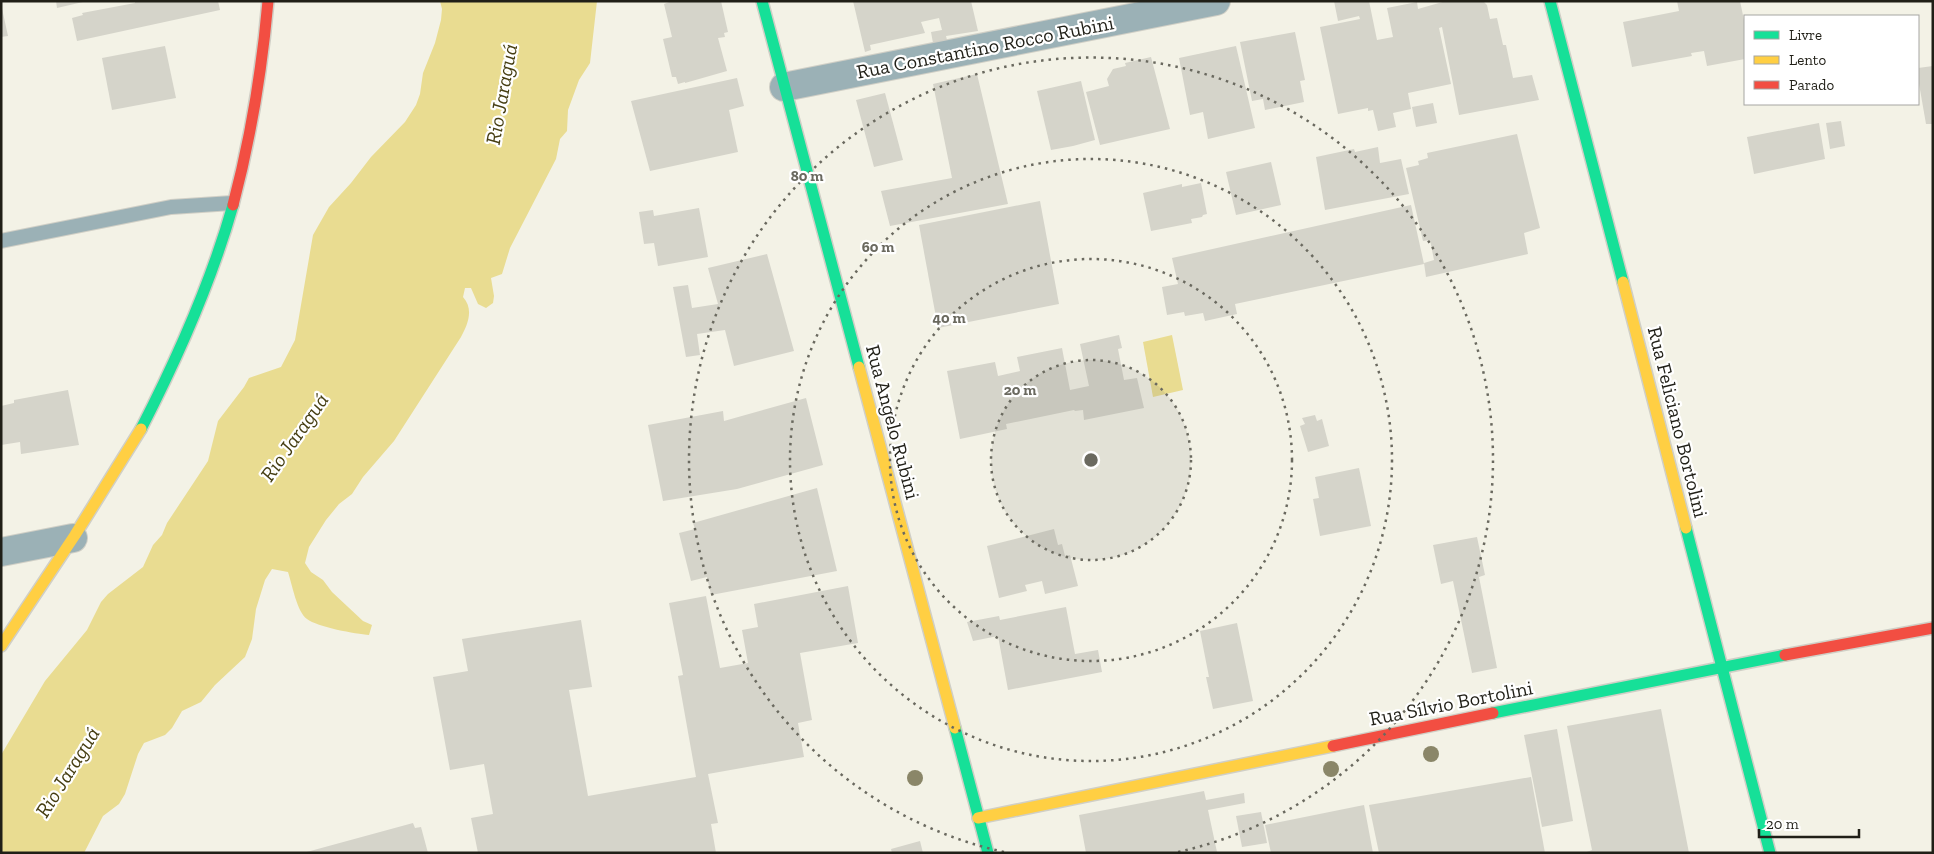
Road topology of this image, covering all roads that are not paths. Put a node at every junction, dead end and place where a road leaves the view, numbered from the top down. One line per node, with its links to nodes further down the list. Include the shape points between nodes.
1 (268, 1): 6 (main road, via 259,89)
2 (762, 1): 5 (main road, Rua Angelo Rubini)
3 (1216, 1): 5 (street, Rua Constantino Rocco Rubini)
4 (1550, 1): 12 (main road, Rua Feliciano Bortolini)
5 (784, 87): 13 (main road, Rua Angelo Rubini)
6 (232, 203): 7 (lane, via 171,207); 8 (main road, via 207,284 174,364 136,438)
7 (1, 241)
8 (73, 538): 9 (street); 11 (main road)
9 (1, 552)
10 (1933, 628): 12 (main road, Rua Sílvio Bortolini)
11 (1, 646)
12 (1722, 667): 13 (main road, Rua Sílvio Bortolini); 15 (main road, Rua Feliciano Bortolini)
13 (978, 818): 14 (main road, Rua Angelo Rubini)
14 (988, 853)
15 (1770, 853)

